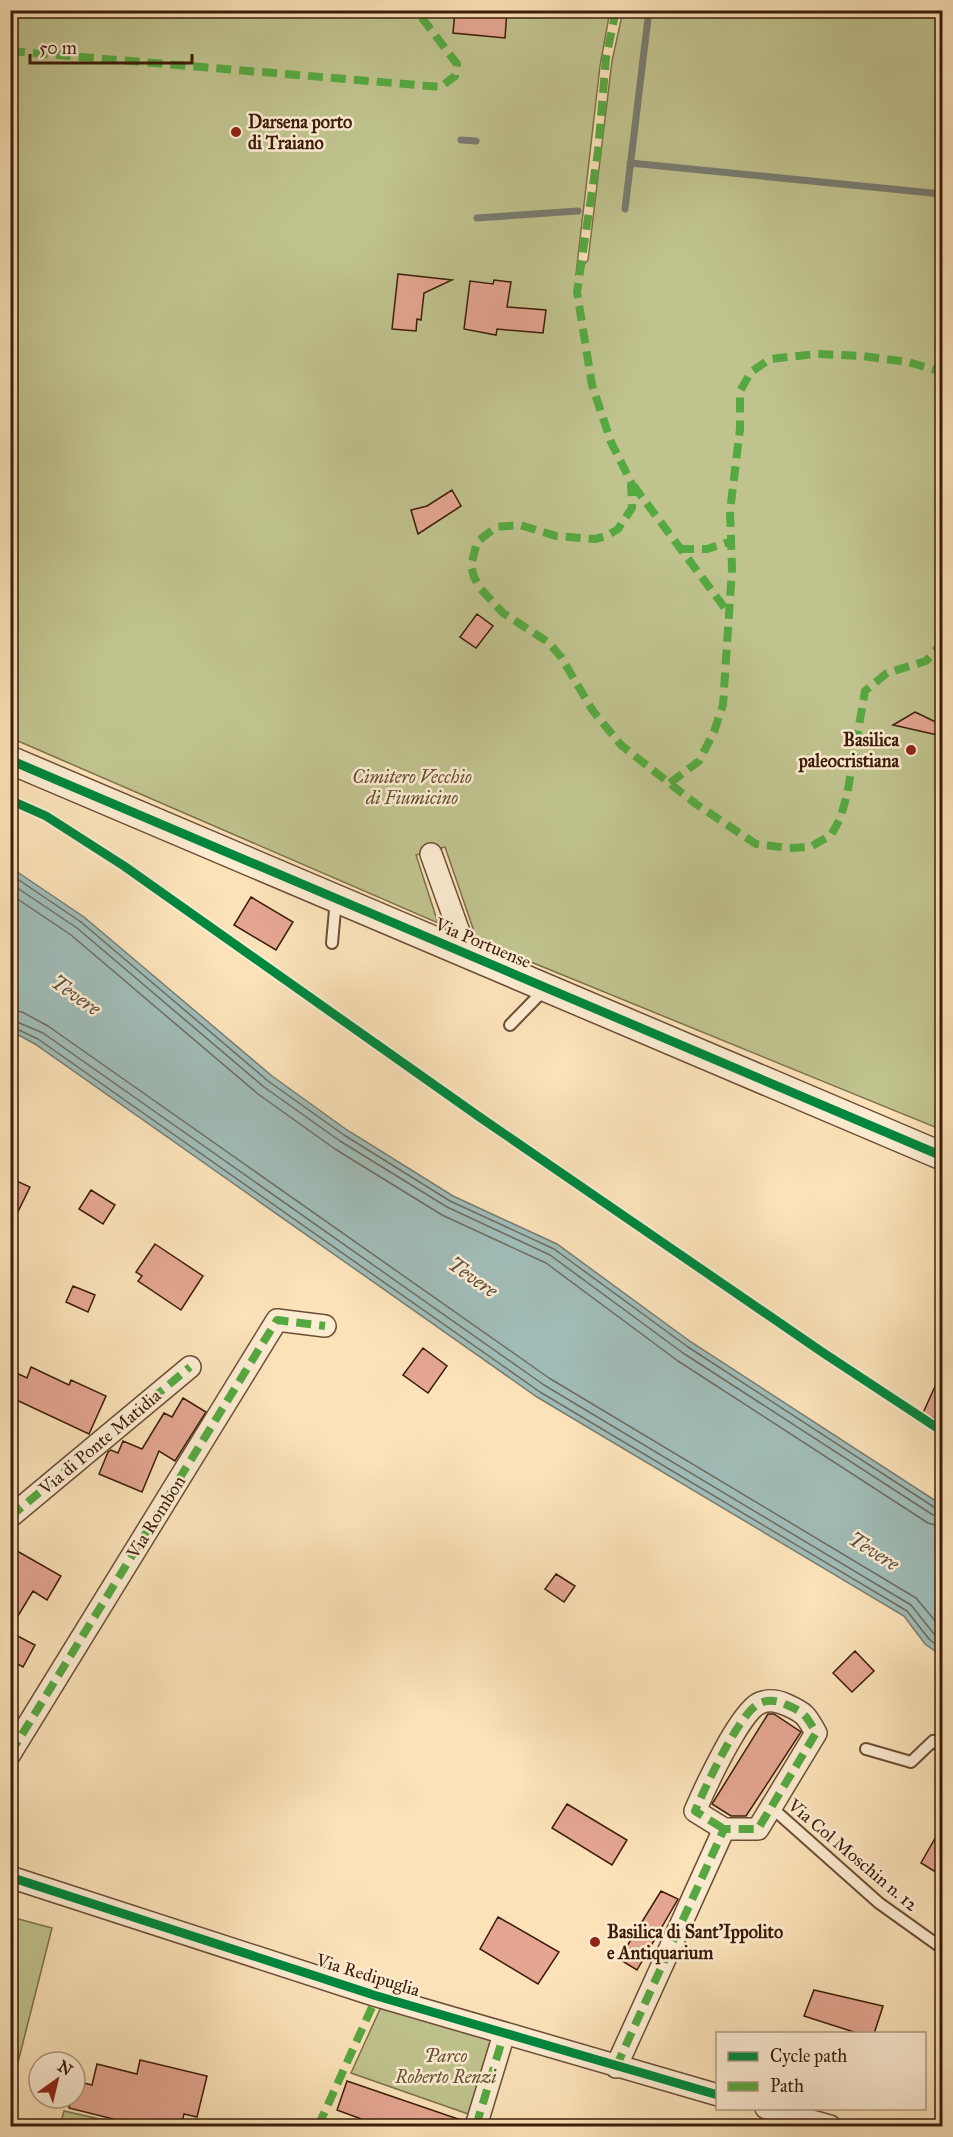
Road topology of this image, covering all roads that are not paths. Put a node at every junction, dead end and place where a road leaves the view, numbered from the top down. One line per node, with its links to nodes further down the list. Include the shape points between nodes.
1 (10, 760): 3 (street, Via Portuense)
2 (431, 854): 5 (street)
3 (336, 898): 4 (lane); 5 (street, Via Portuense)
4 (332, 943)
5 (467, 954): 6 (street, Via Portuense)
6 (546, 988): 7 (lane); 8 (street, Via Portuense)
7 (510, 1025)
8 (942, 1156)
9 (325, 1326): 14 (street, Via Rombon, via 277,1320)
10 (190, 1367): 11 (street, Via di Ponte Matidia)
11 (10, 1517)
12 (942, 1747): 13 (lane, via 933,1741 911,1762)
13 (866, 1749)
14 (10, 1754)
15 (771, 1807): 16 (street, via 758,1828); 16 (street, via 816,1733 805,1713 775,1700 758,1703 743,1720 708,1779 695,1811); 18 (lane, Via Col Moschin n. 12, via 879,1904)
16 (724, 1829): 20 (street)
17 (10, 1877): 19 (street, Via Redipuglia)
18 (942, 1948)
19 (504, 2034): 20 (street, Via Redipuglia); 23 (street)
20 (616, 2067): 21 (street, Via Redipuglia)
21 (716, 2095)
22 (770, 2110): 24 (street)
23 (476, 2127)
24 (830, 2127)

